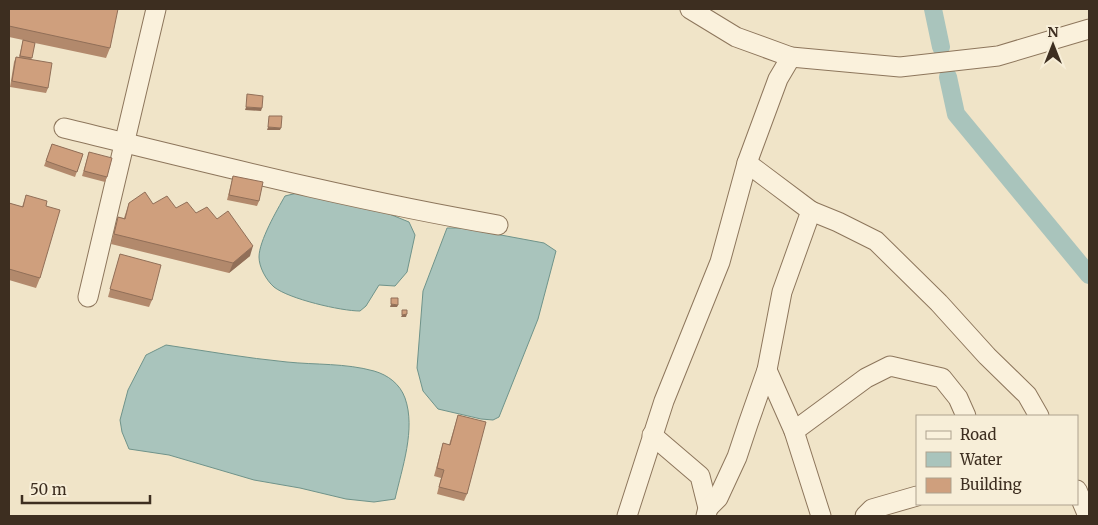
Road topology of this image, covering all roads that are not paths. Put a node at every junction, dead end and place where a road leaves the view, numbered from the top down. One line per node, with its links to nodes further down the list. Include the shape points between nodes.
1 (156, 9): 6 (street)
2 (690, 9): 4 (street, via 736,37)
3 (1089, 29): 4 (street, via 998,56 900,67)
4 (791, 57): 7 (street, via 778,79)
5 (64, 128): 6 (street)
6 (126, 143): 9 (street, via 411,209); 10 (street)
7 (747, 163): 8 (street); 15 (street, via 720,262)
8 (812, 211): 11 (street, via 782,292); 13 (street, via 876,241 1027,395)
9 (498, 225)
10 (88, 296)
11 (767, 370): 14 (street); 18 (street, via 737,457 718,498)
12 (966, 415): 14 (street, via 958,398 942,378 890,366 866,378)
13 (1038, 415)
14 (794, 431): 20 (street)
15 (652, 435): 18 (street, via 700,476); 19 (street)
16 (1078, 492): 22 (street)
17 (916, 496): 21 (street, via 872,509)
18 (707, 512)
19 (627, 516)
20 (821, 516)
21 (865, 516)
22 (1088, 516)

